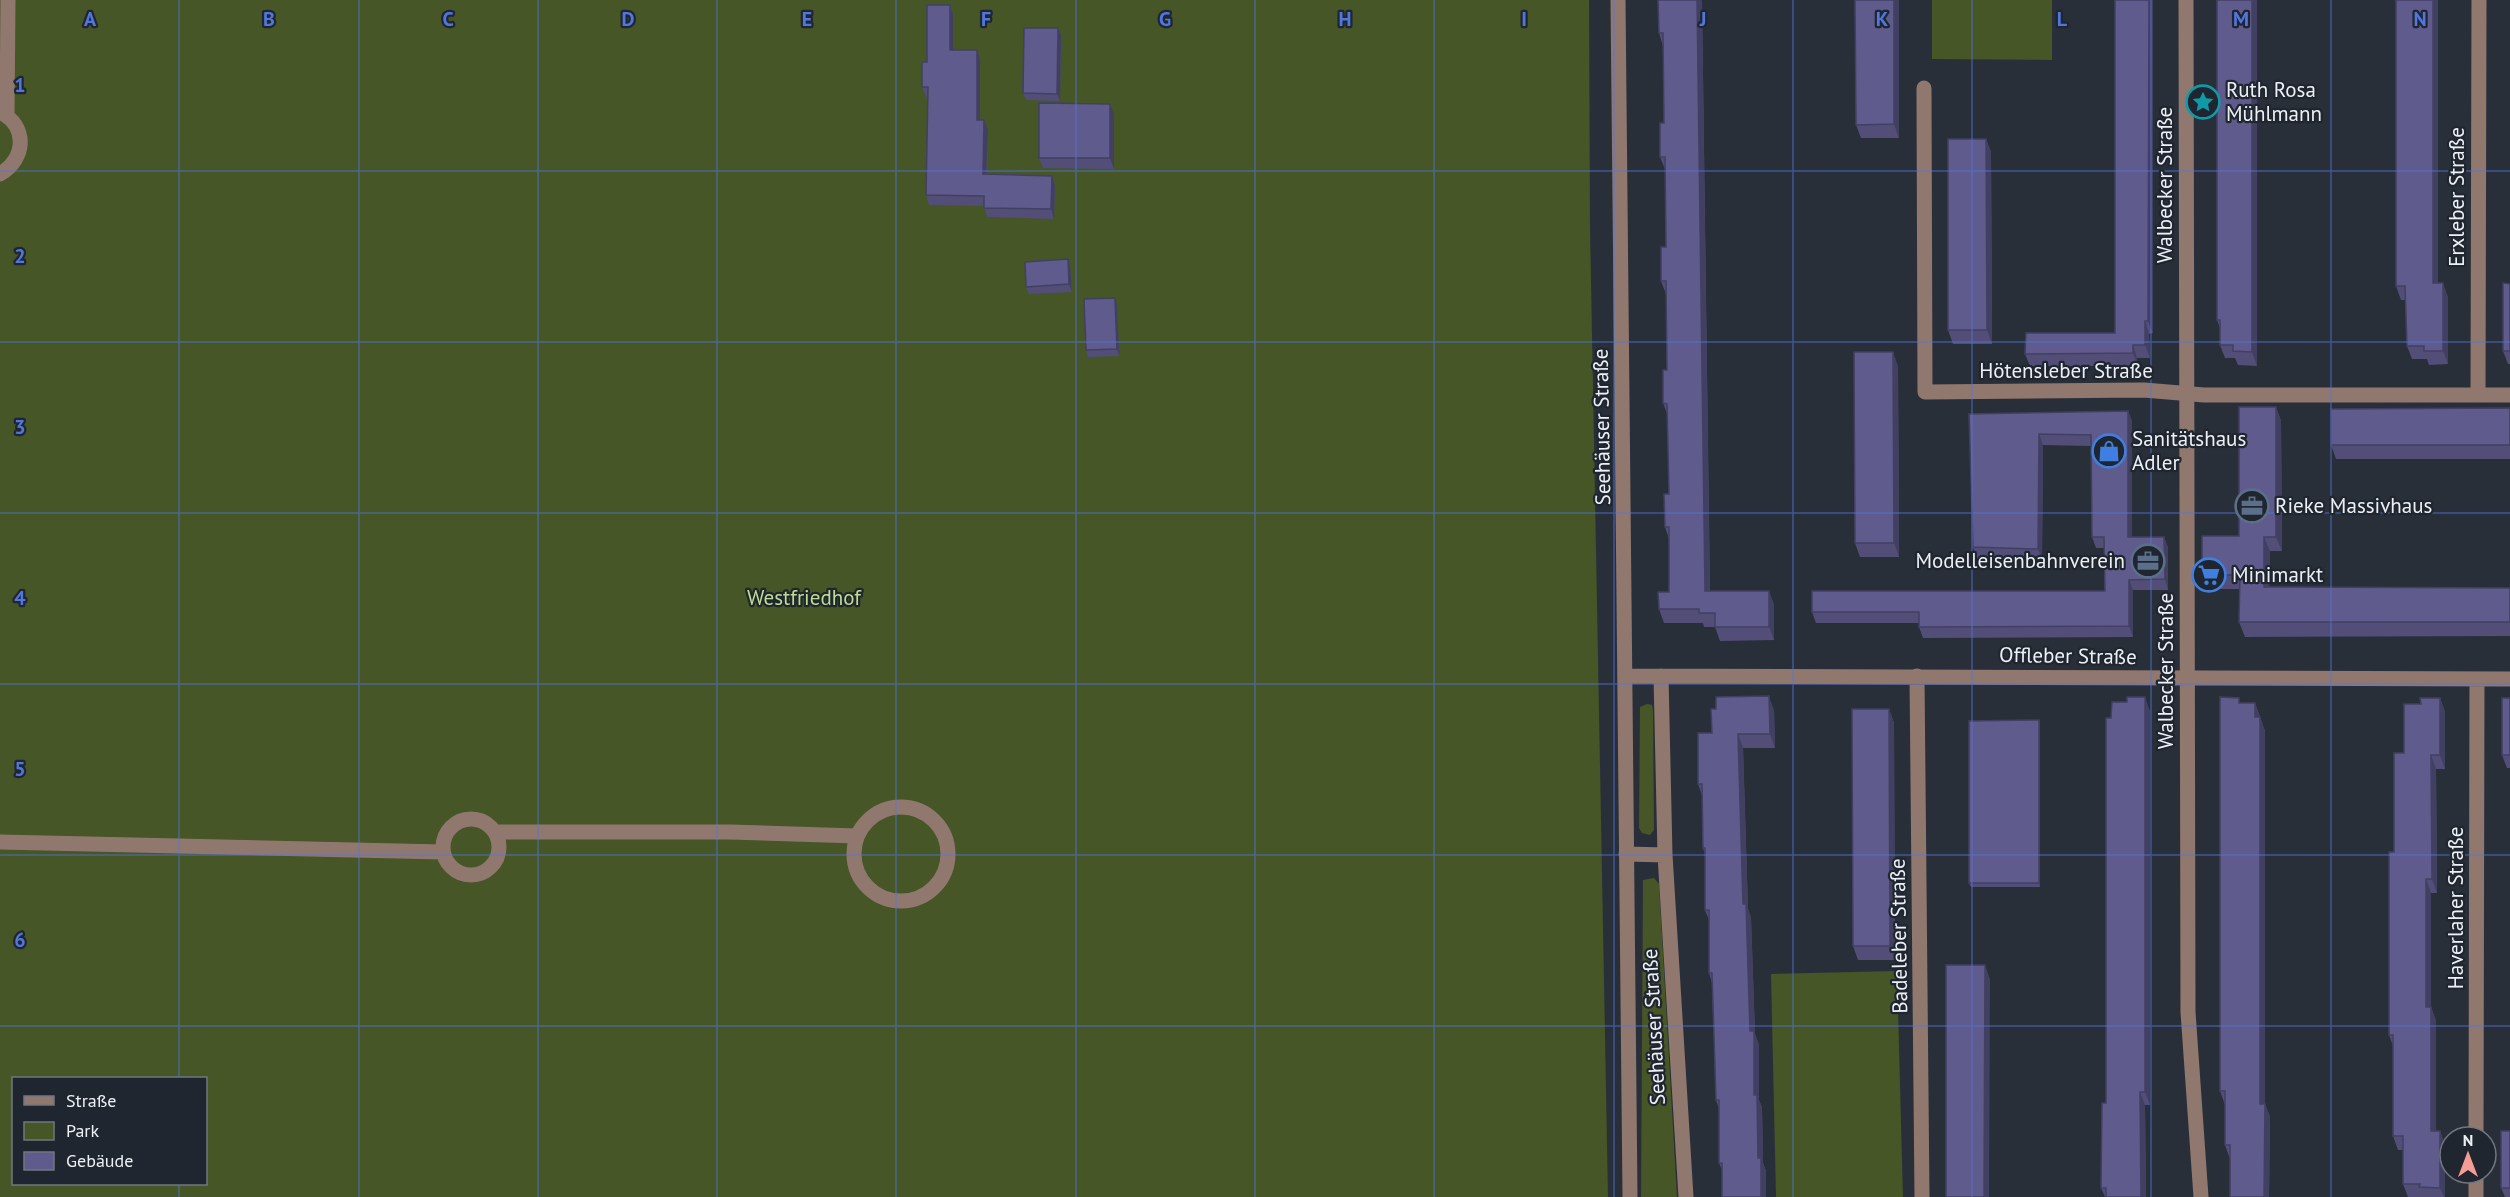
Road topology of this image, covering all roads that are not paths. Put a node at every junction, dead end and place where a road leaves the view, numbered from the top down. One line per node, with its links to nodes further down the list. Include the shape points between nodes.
1 (8, 0): 6 (street)
2 (1618, 0): 11 (street, Seehäuser Straße)
3 (2186, 0): 8 (street, Walbecker Straße)
4 (2479, 0): 9 (street, Erxleber Straße)
5 (1924, 88): 8 (street, Hötensleber Straße, via 1925,392 2144,390)
6 (3, 113): 7 (street, via 16,124 21,142 14,164)
7 (0, 174)
8 (2186, 395): 9 (street, Hötensleber Straße); 14 (street, Walbecker Straße)
9 (2478, 395): 10 (street, Hötensleber Straße)
10 (2510, 395)
11 (1625, 676): 12 (street, Offleber Straße); 21 (street, Seehäuser Straße)
12 (1661, 676): 13 (street, Offleber Straße); 22 (street, Seehäuser Straße)
13 (1917, 676): 14 (street, Offleber Straße); 26 (street, Badeleber Straße)
14 (2187, 678): 15 (street, Offleber Straße); 27 (street, Walbecker Straße, via 2188,1012)
15 (2477, 679): 16 (street, Offleber Straße); 23 (street, Haverlaher Straße)
16 (2510, 679)
17 (495, 831): 18 (street, via 730,831); 20 (street, via 478,820 457,822 449,829); 20 (street, via 499,856 484,873 461,874 446,862)
18 (857, 836): 18 (street, via 854,852 859,877 869,890 884,898 898,902 915,900 930,892 944,874 948,858 943,833 920,811 897,807 881,812 867,821)
19 (0, 842): 20 (street)
20 (443, 852)
21 (1626, 854): 22 (street); 24 (street, Seehäuser Straße)
22 (1665, 855): 25 (street, Seehäuser Straße)
23 (2476, 1125)
24 (1630, 1197)
25 (1686, 1197)
26 (1922, 1197)
27 (2201, 1197)

